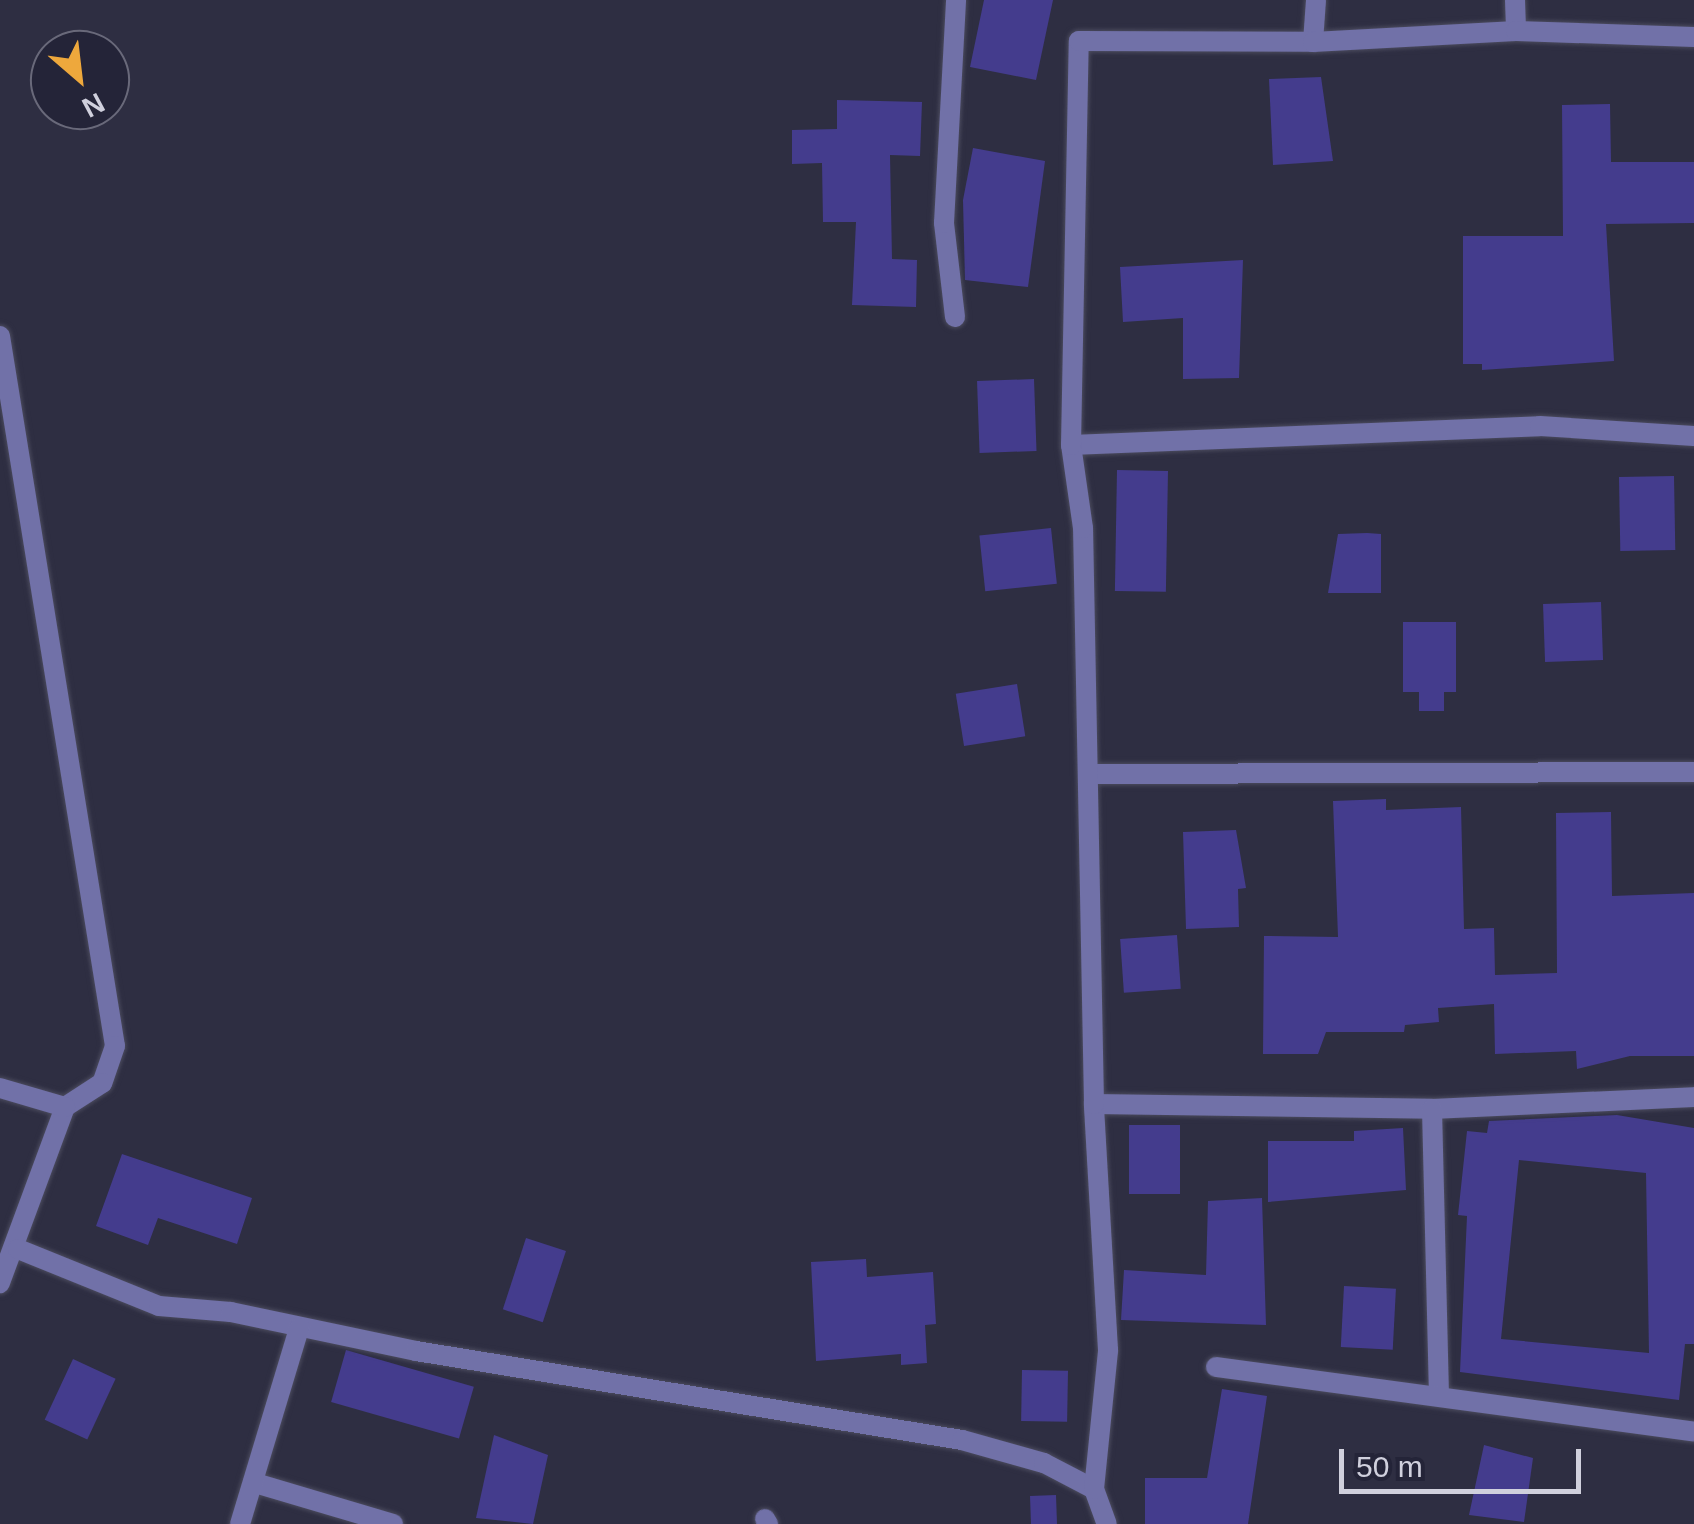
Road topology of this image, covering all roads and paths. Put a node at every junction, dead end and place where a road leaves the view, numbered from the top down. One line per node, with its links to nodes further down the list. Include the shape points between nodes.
1 (956, 0): 7 (street, via 944,222)
2 (1316, 0): 6 (street)
3 (1515, 0): 4 (street)
4 (1516, 31): 5 (street); 6 (street)
5 (1694, 36)
6 (1313, 42): 10 (street, via 1079,41)
7 (955, 317)
8 (0, 336): 16 (street, via 116,1046 102,1083)
9 (1694, 436): 10 (street, via 1540,426)
10 (1070, 445): 12 (street, via 1083,528)
11 (1694, 772): 12 (street)
12 (1089, 774): 15 (street)
13 (0, 1088): 16 (street)
14 (1694, 1097): 17 (street)
15 (1094, 1104): 17 (street); 25 (street, via 1108,1350)
16 (65, 1107): 18 (street)
17 (1432, 1109): 22 (street)
18 (18, 1249): 19 (street); 20 (street, via 160,1306)
19 (0, 1284)
20 (299, 1328): 24 (street); 25 (street, via 962,1440 1044,1462)
21 (1216, 1366): 22 (street)
22 (1439, 1392): 23 (street)
23 (1694, 1432)
24 (256, 1483): 26 (street); 27 (street)
25 (1094, 1488): 28 (street)
26 (240, 1524)
27 (393, 1524)
28 (1107, 1524)

